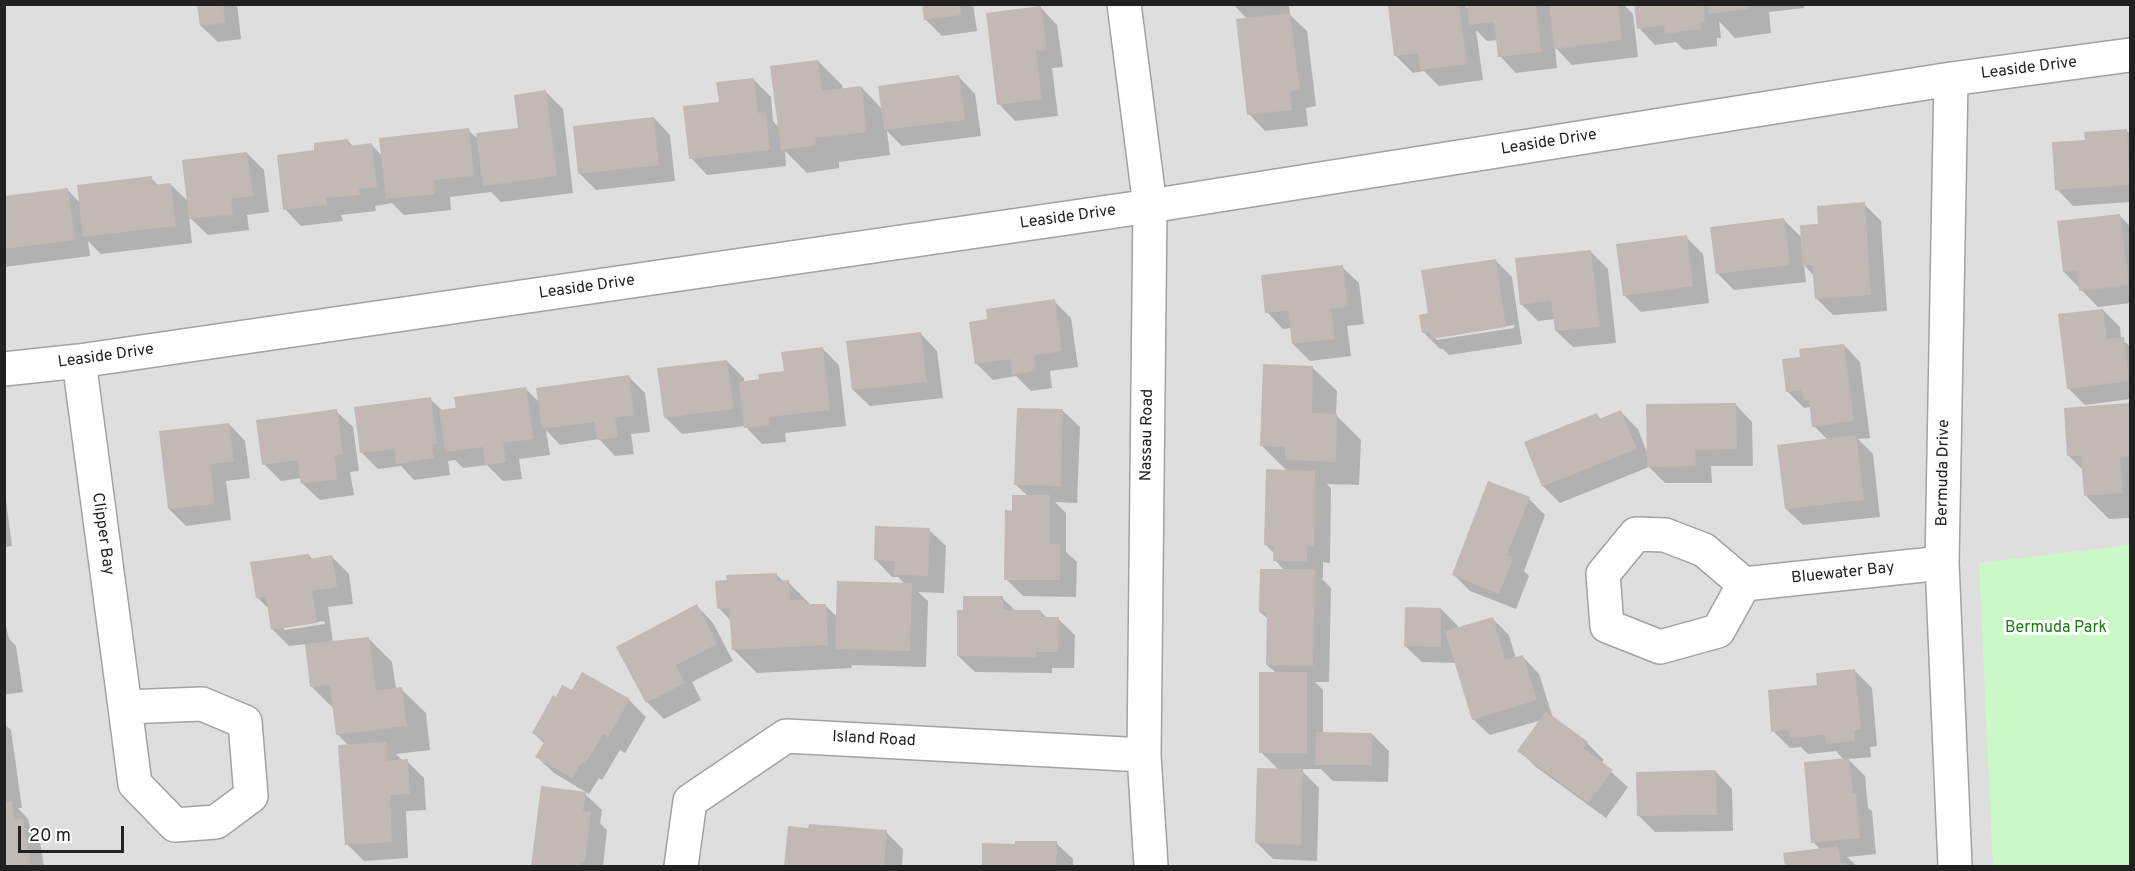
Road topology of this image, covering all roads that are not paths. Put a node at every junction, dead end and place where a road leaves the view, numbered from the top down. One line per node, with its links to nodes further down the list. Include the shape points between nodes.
1 (1124, 4): 4 (street, Nassau Road)
2 (2130, 56): 3 (street, Leaside Drive)
3 (1951, 79): 4 (street, Leaside Drive); 7 (street, Bermuda Drive)
4 (1150, 206): 5 (street, Leaside Drive); 10 (street, Nassau Road)
5 (79, 361): 6 (street, Leaside Drive); 9 (street, Clipper Bay)
6 (4, 369)
7 (1942, 563): 8 (street, Bluewater Bay); 13 (street, Bermuda Drive)
8 (1744, 584)
9 (125, 707): 9 (street, Clipper Bay, via 135,784 176,825 216,822 251,796 245,722 202,704)
10 (1144, 755): 11 (street, Island Road, via 786,736 690,801); 12 (street, Nassau Road)
11 (681, 867)
12 (1151, 867)
13 (1955, 867)

